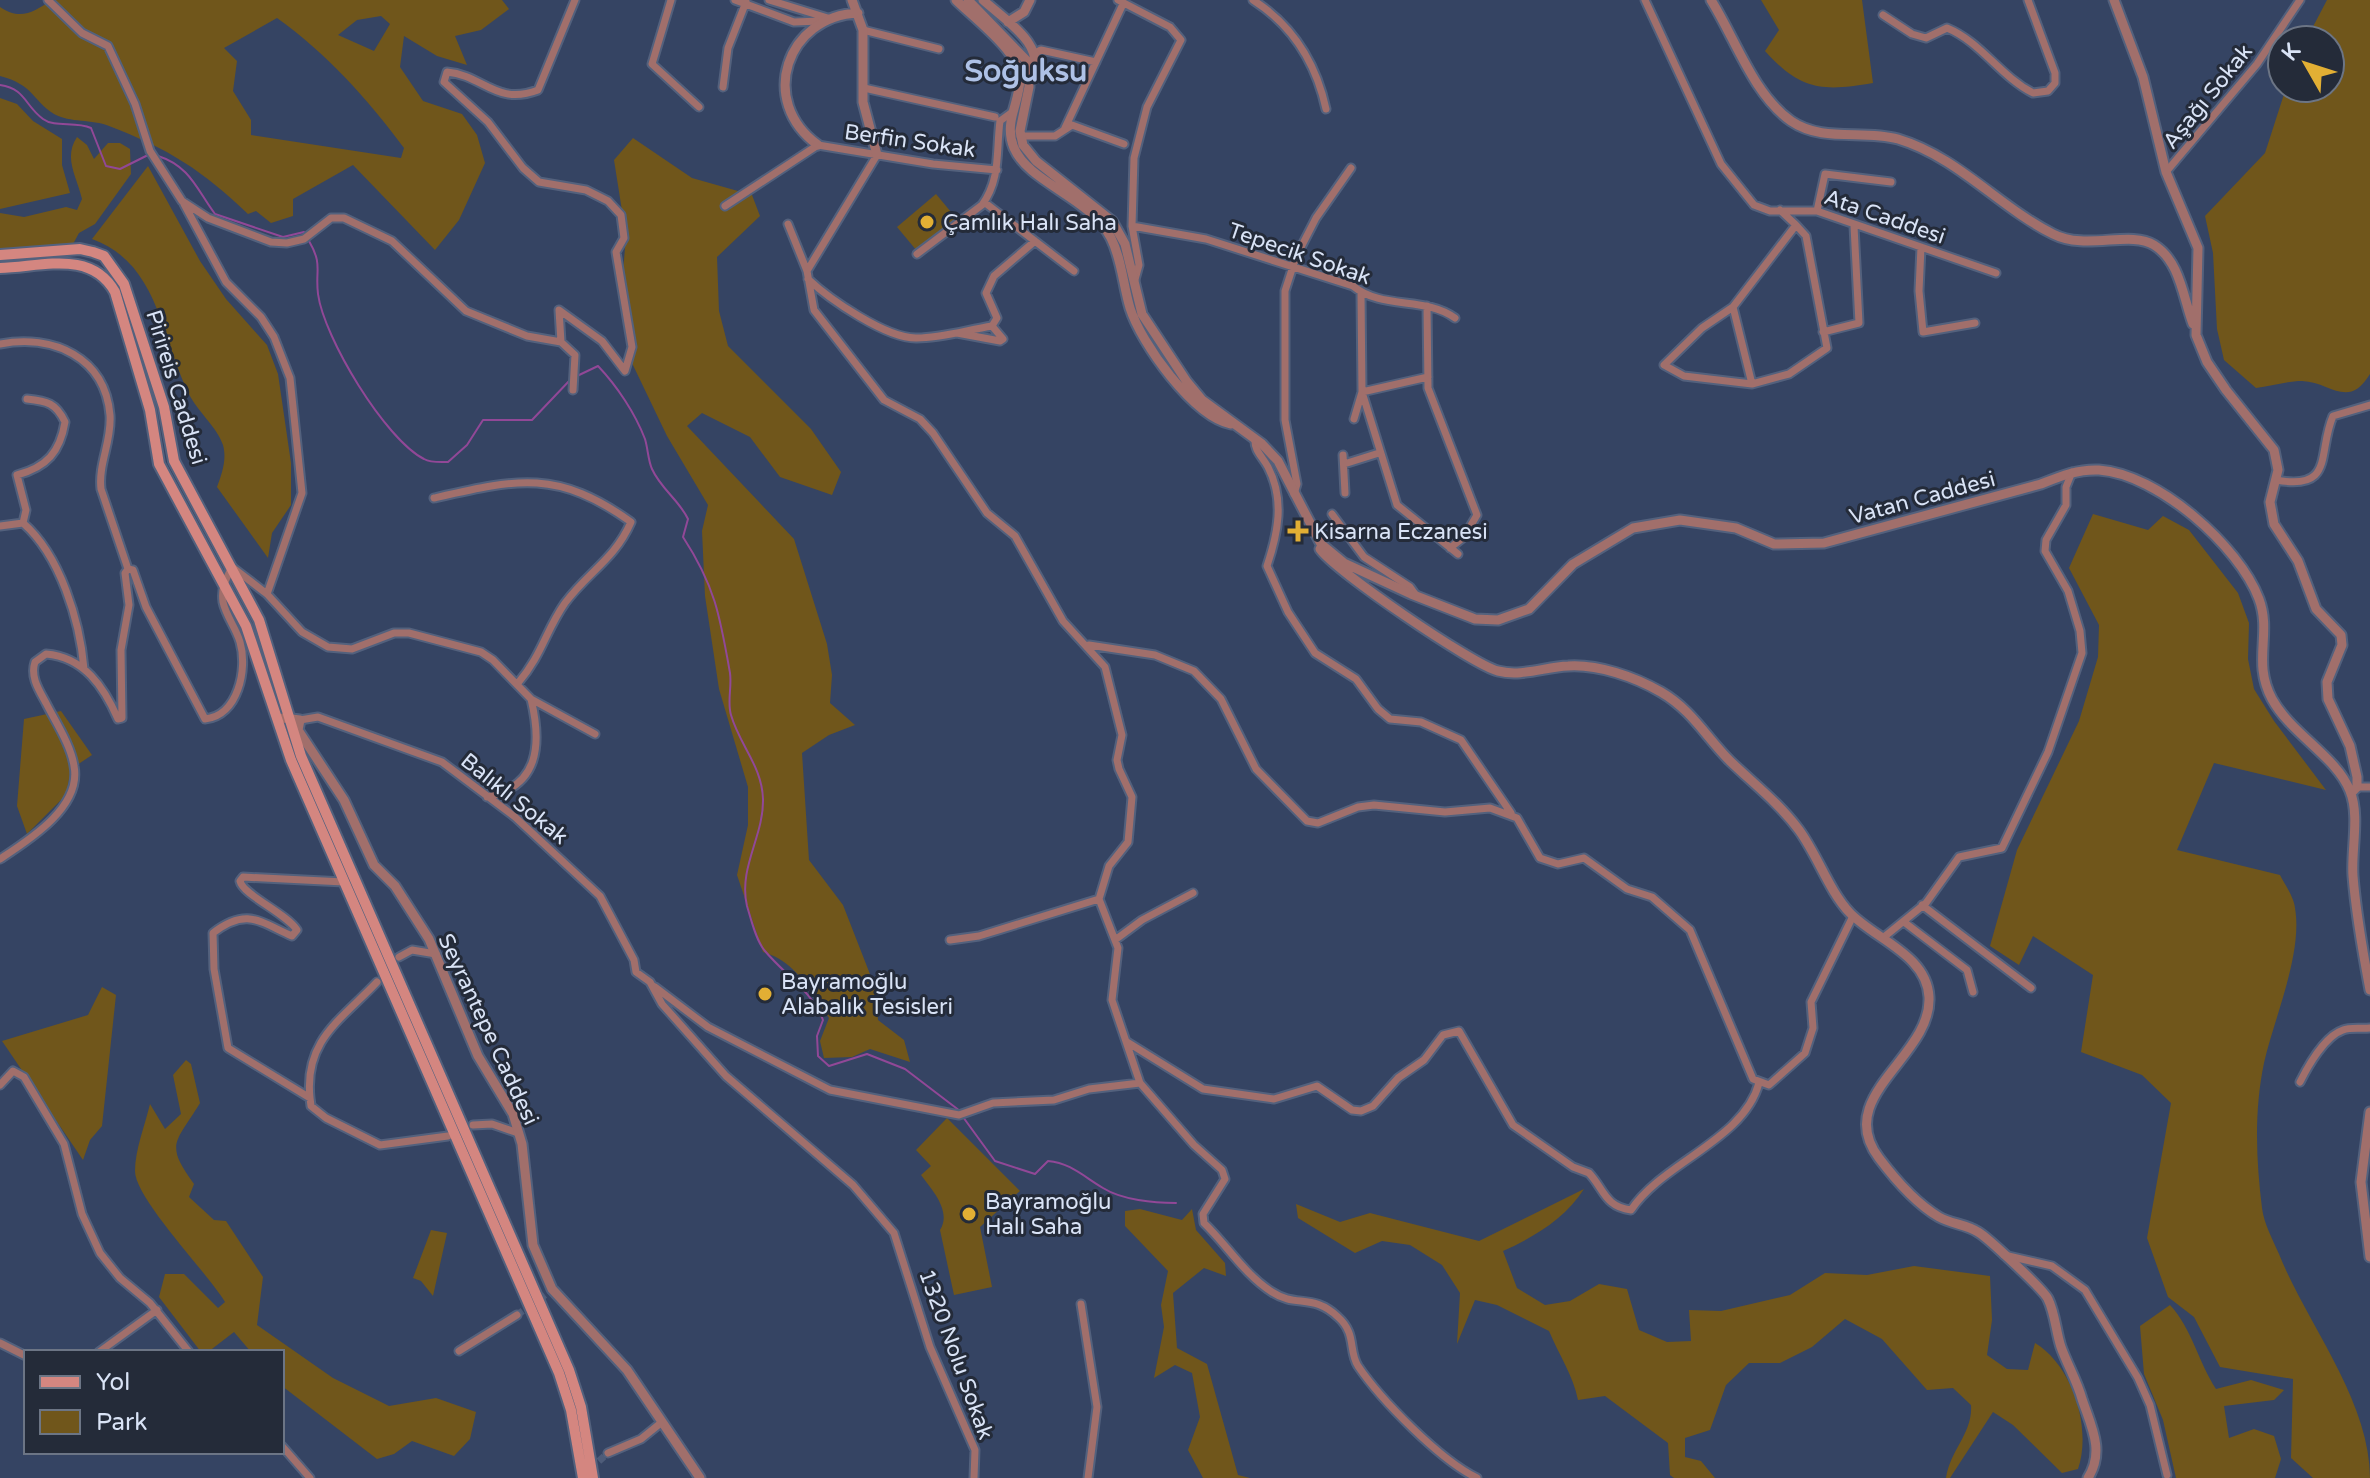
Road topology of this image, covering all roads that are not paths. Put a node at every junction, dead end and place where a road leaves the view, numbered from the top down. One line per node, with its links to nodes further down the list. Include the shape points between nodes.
1 (48, 0): 43 (street, via 82,33 108,46 150,151)
2 (575, 0): 71 (street, via 538,90 505,95 447,72 444,82 488,122 539,182 586,190 621,215 624,238 616,252 632,347 630,365 625,371 602,341 559,310)
3 (671, 0): 30 (street, via 652,64)
4 (735, 0): 17 (street)
5 (769, 0): 21 (street)
6 (852, 0): 19 (street)
7 (956, 0): 32 (street, Vatan Caddesi, via 1016,62 1020,79)
8 (968, 0): 28 (street, via 1028,62)
9 (983, 0): 22 (street)
10 (1030, 0): 22 (street, via 1024,12)
11 (1253, 0): 31 (street, via 1285,24 1306,54)
12 (1645, 0): 46 (street, Ata Caddesi, via 1721,164 1754,205)
13 (1711, 0): 70 (street, via 1757,80 1793,122 1815,132 1896,138 1974,177 2055,235 2091,244 2132,239 2151,243 2172,259)
14 (2028, 0): 20 (street, via 2055,73 2048,91 2033,93 2009,78 1966,36 1947,28 1926,38)
15 (2300, 0): 41 (street, Aşağı Sokak, via 2257,64)
16 (2114, 1): 41 (street, Aşağı Sokak, via 2143,77)
17 (746, 2): 21 (street, via 805,24); 27 (street, via 728,48)
18 (1121, 2): 26 (street); 50 (street, via 1170,27 1181,40 1147,107 1132,173)
19 (858, 13): 21 (street); 23 (street)
20 (1883, 15)
21 (831, 19): 37 (street, via 797,47 786,74 789,115)
22 (1008, 22): 25 (street)
23 (863, 30): 24 (street); 29 (street)
24 (939, 49)
25 (1035, 53): 26 (street); 28 (street, via 1036,72)
26 (1096, 62): 34 (street)
27 (723, 87)
28 (1029, 87): 35 (street)
29 (864, 88): 33 (street); 38 (street)
30 (699, 107)
31 (1326, 109)
32 (1011, 113): 35 (street, Vatan Caddesi); 40 (street, via 1000,121); 80 (street, Vatan Caddesi, via 1011,137 1019,156 1091,213 1111,237 1134,318 1181,388 1201,409)
33 (995, 117)
34 (1064, 130): 35 (street, via 1055,136); 36 (street, via 1072,125)
35 (1020, 136): 61 (street, Vatan Caddesi, via 1036,161 1112,221 1125,244)
36 (1124, 144)
37 (818, 145): 38 (street, Berfin Sokak); 45 (street)
38 (877, 155): 40 (street, Berfin Sokak); 60 (street)
39 (1351, 168): 57 (street, via 1316,218)
40 (997, 170): 44 (street)
41 (2166, 172): 70 (street, Aşağı Sokak, via 2198,248)
42 (1891, 182): 47 (street, via 1825,174)
43 (182, 201): 71 (street, via 208,218 271,242 306,236 331,218 354,222 392,241 466,311 527,336); 99 (street, via 226,282 274,337 290,378 302,493)
44 (984, 202): 52 (street); 54 (street)
45 (725, 206)
46 (1780, 210): 47 (street, Ata Caddesi); 49 (street)
47 (1817, 211): 51 (street, Ata Caddesi)
48 (788, 224): 60 (street)
49 (1796, 225): 64 (street); 69 (street, via 1806,236)
50 (1132, 226): 57 (street, Tepecik Sokak, via 1206,239); 61 (street, via 1139,265)
51 (1854, 226): 53 (street, Ata Caddesi); 69 (street, via 1859,323)
52 (1035, 241): 58 (street); 67 (street, via 994,276 986,293 996,311)
53 (1921, 247): 59 (street, Ata Caddesi); 66 (street, via 1923,332)
54 (917, 254)
55 (0, 255): 96 (main road, Pirireis Caddesi, via 80,249 104,256 116,269 164,407 174,461)
56 (0, 268): 98 (main road, Pirireis Caddesi, via 71,264 106,275 150,410 159,464)
57 (1292, 269): 62 (street, Tepecik Sokak); 88 (street, via 1283,321 1288,360 1285,420 1297,484)
58 (1074, 271)
59 (1996, 273)
60 (807, 275): 68 (street, via 824,294 897,335); 101 (street, via 814,310 870,385 933,433 987,513 1015,536 1063,621)
61 (1134, 283): 80 (street, Vatan Caddesi, via 1147,324 1179,370 1202,400)
62 (1361, 293): 63 (street, Tepecik Sokak); 76 (street)
63 (1427, 306): 65 (street, Tepecik Sokak); 73 (street)
64 (1733, 307): 75 (street); 75 (street, via 1664,365 1684,376)
65 (1455, 318)
66 (1975, 323)
67 (992, 326): 68 (street); 68 (street, via 1003,339)
68 (955, 332)
69 (1823, 332): 75 (street, via 1827,348 1815,358 1789,374)
70 (2196, 335): 86 (street, Aşağı Sokak, via 2219,381 2274,450)
71 (561, 342): 74 (street, via 575,355)
72 (0, 344): 97 (street, via 57,347 88,360 99,377 110,414 99,476)
73 (1428, 377): 76 (street); 94 (street, via 1477,515)
74 (573, 382)
75 (1752, 384)
76 (1362, 392): 79 (street); 82 (street)
77 (27, 399): 91 (street, via 59,409 65,422 55,455 17,475 26,510)
78 (2370, 405): 86 (street, via 2333,416 2323,464 2312,479 2294,484)
79 (1354, 419)
80 (1234, 424): 81 (street, Vatan Caddesi)
81 (1255, 439): 88 (street, Vatan Caddesi, via 1278,461); 111 (street, via 1279,504 1267,566 1315,653 1356,679 1390,719 1421,722 1461,740)
82 (1379, 453): 84 (street); 94 (street, via 1401,511)
83 (1343, 455): 84 (street)
84 (1344, 464): 87 (street)
85 (2072, 472): 100 (street, Vatan Caddesi, via 1824,543 1774,544 1736,528 1680,520 1633,528 1573,564 1529,609 1498,620 1475,619); 109 (street, Vatan Caddesi, via 2101,470 2157,492 2187,511 2222,545 2259,599 2260,668 2281,715); 116 (street, via 2066,505 2045,551 2068,591 2080,631 2082,653 2068,697 2002,848 1959,857)
86 (2276, 480): 109 (street, Aşağı Sokak, via 2270,502 2274,524 2298,561 2316,609 2341,635 2327,682 2328,699 2350,746)
87 (1345, 493)
88 (1294, 494): 93 (street, Vatan Caddesi)
89 (434, 498): 103 (street, via 511,481 540,483 602,502 631,522 620,548 563,605 539,657)
90 (1332, 514): 100 (street, via 1364,557)
91 (23, 523): 92 (street); 102 (street, via 63,585)
92 (0, 526)
93 (1316, 534): 100 (street, Vatan Caddesi, via 1344,563); 117 (street, via 1321,551 1347,577 1495,671 1568,666 1609,670 1684,706 1798,829 1825,869 1836,897)
94 (1450, 548): 95 (street)
95 (1458, 554)
96 (232, 567): 98 (street); 99 (street); 105 (main road, Pirireis Caddesi, via 259,620)
97 (128, 569): 98 (street, via 205,719 230,703 242,673 241,643 223,600); 102 (street, via 122,718)
98 (223, 583): 105 (main road, Pirireis Caddesi)
99 (267, 594): 103 (street, via 302,632 328,647 352,649 394,633 409,633 481,652)
100 (1417, 596)
101 (1089, 645): 111 (street, via 1155,655 1194,671 1221,699 1256,769 1307,821 1318,823 1358,807 1386,804); 115 (street, via 1105,667 1120,717 1117,760 1132,797 1128,842 1109,866)
102 (84, 669): 112 (street, via 57,655 46,654 35,662 35,683 75,767 69,798 51,820)
103 (518, 683): 104 (street)
104 (531, 699): 107 (street); 110 (street, via 537,725 528,774 511,792)
105 (283, 718): 106 (street); 113 (main road, via 291,760); 157 (main road, via 569,1370)
106 (300, 720): 110 (street, Balıklı Sokak, via 309,716 329,721 442,762); 122 (street, Seyrantepe Caddesi, via 298,730 344,800 374,865 395,886)
107 (595, 734)
108 (2370, 787): 109 (street)
109 (2354, 790): 127 (street, via 2353,875)
110 (487, 797): 125 (street, Balıklı Sokak, via 600,896 636,972)
111 (1511, 813): 133 (street, via 1540,858 1558,864 1592,861 1682,921)
112 (0, 859)
113 (344, 882): 135 (street, via 243,877 239,885 293,924 296,934 253,918 238,919 213,933 228,1048); 156 (main road, via 559,1373)
114 (1193, 893): 121 (street)
115 (1099, 899): 120 (street); 121 (street)
116 (1922, 905): 118 (street); 126 (street)
117 (1853, 916): 119 (street); 133 (street, via 1811,1002 1813,1028 1805,1053 1776,1081)
118 (1904, 922): 119 (street); 128 (street, via 1967,970)
119 (1884, 937): 141 (street, via 1918,970 1930,993 1929,1015 1918,1040 1879,1084 1867,1134 1877,1157 1924,1207 1981,1233)
120 (950, 940)
121 (1115, 940): 130 (street, via 1119,962 1112,1000)
122 (436, 954): 123 (street, via 412,950); 138 (street, Seyrantepe Caddesi, via 452,1002 513,1114)
123 (399, 957)
124 (377, 982): 135 (street, via 318,1043 308,1076)
125 (650, 982): 132 (street, Balıklı Sokak, via 708,1027 830,1090 962,1115 993,1103 1054,1100 1089,1089); 140 (street, Balıklı Sokak, via 692,1040 767,1115 853,1185)
126 (2031, 988)
127 (2370, 990)
128 (1973, 992)
129 (2370, 1028): 131 (street, via 2334,1036)
130 (1127, 1042): 132 (street); 133 (street, via 1203,1089 1274,1099 1317,1086 1361,1111 1424,1060 1443,1035 1459,1031 1513,1125 1589,1173 1617,1209 1631,1210 1745,1112)
131 (2300, 1082)
132 (1140, 1083): 161 (street, via 1222,1170 1225,1179 1203,1214 1204,1223 1225,1242 1233,1258 1271,1292 1322,1303 1340,1318 1349,1329 1356,1363 1435,1450)
133 (1759, 1083)
134 (0, 1085): 144 (street, via 13,1071 24,1077 64,1144 82,1214 100,1253)
135 (310, 1098): 139 (street, via 311,1106 326,1118 380,1145)
136 (2370, 1112): 142 (street, via 2361,1182)
137 (473, 1125): 138 (street, via 492,1124)
138 (518, 1133): 151 (street, Seyrantepe Caddesi, via 533,1245 548,1292 627,1370)
139 (448, 1136)
140 (898, 1244): 159 (street, 1320 Nolu Sokak, via 930,1347 975,1450)
141 (2002, 1255): 154 (street, via 2052,1266 2085,1290 2150,1405); 162 (street, via 2048,1298 2098,1446 2096,1466)
142 (2370, 1257)
143 (1081, 1304): 160 (street, via 1097,1407)
144 (157, 1310): 147 (street); 148 (street)
145 (517, 1315): 149 (street)
146 (0, 1343): 150 (street)
147 (102, 1350)
148 (187, 1350)
149 (459, 1351)
150 (24, 1355)
151 (662, 1422): 153 (street, via 641,1439); 158 (street, Seyrantepe Caddesi)
152 (284, 1448): 155 (street)
153 (608, 1453)
154 (2167, 1475)
155 (310, 1478)
156 (583, 1478)
157 (593, 1478)
158 (700, 1478)
159 (974, 1478)
160 (1088, 1478)
161 (1477, 1478)
162 (2088, 1478)

